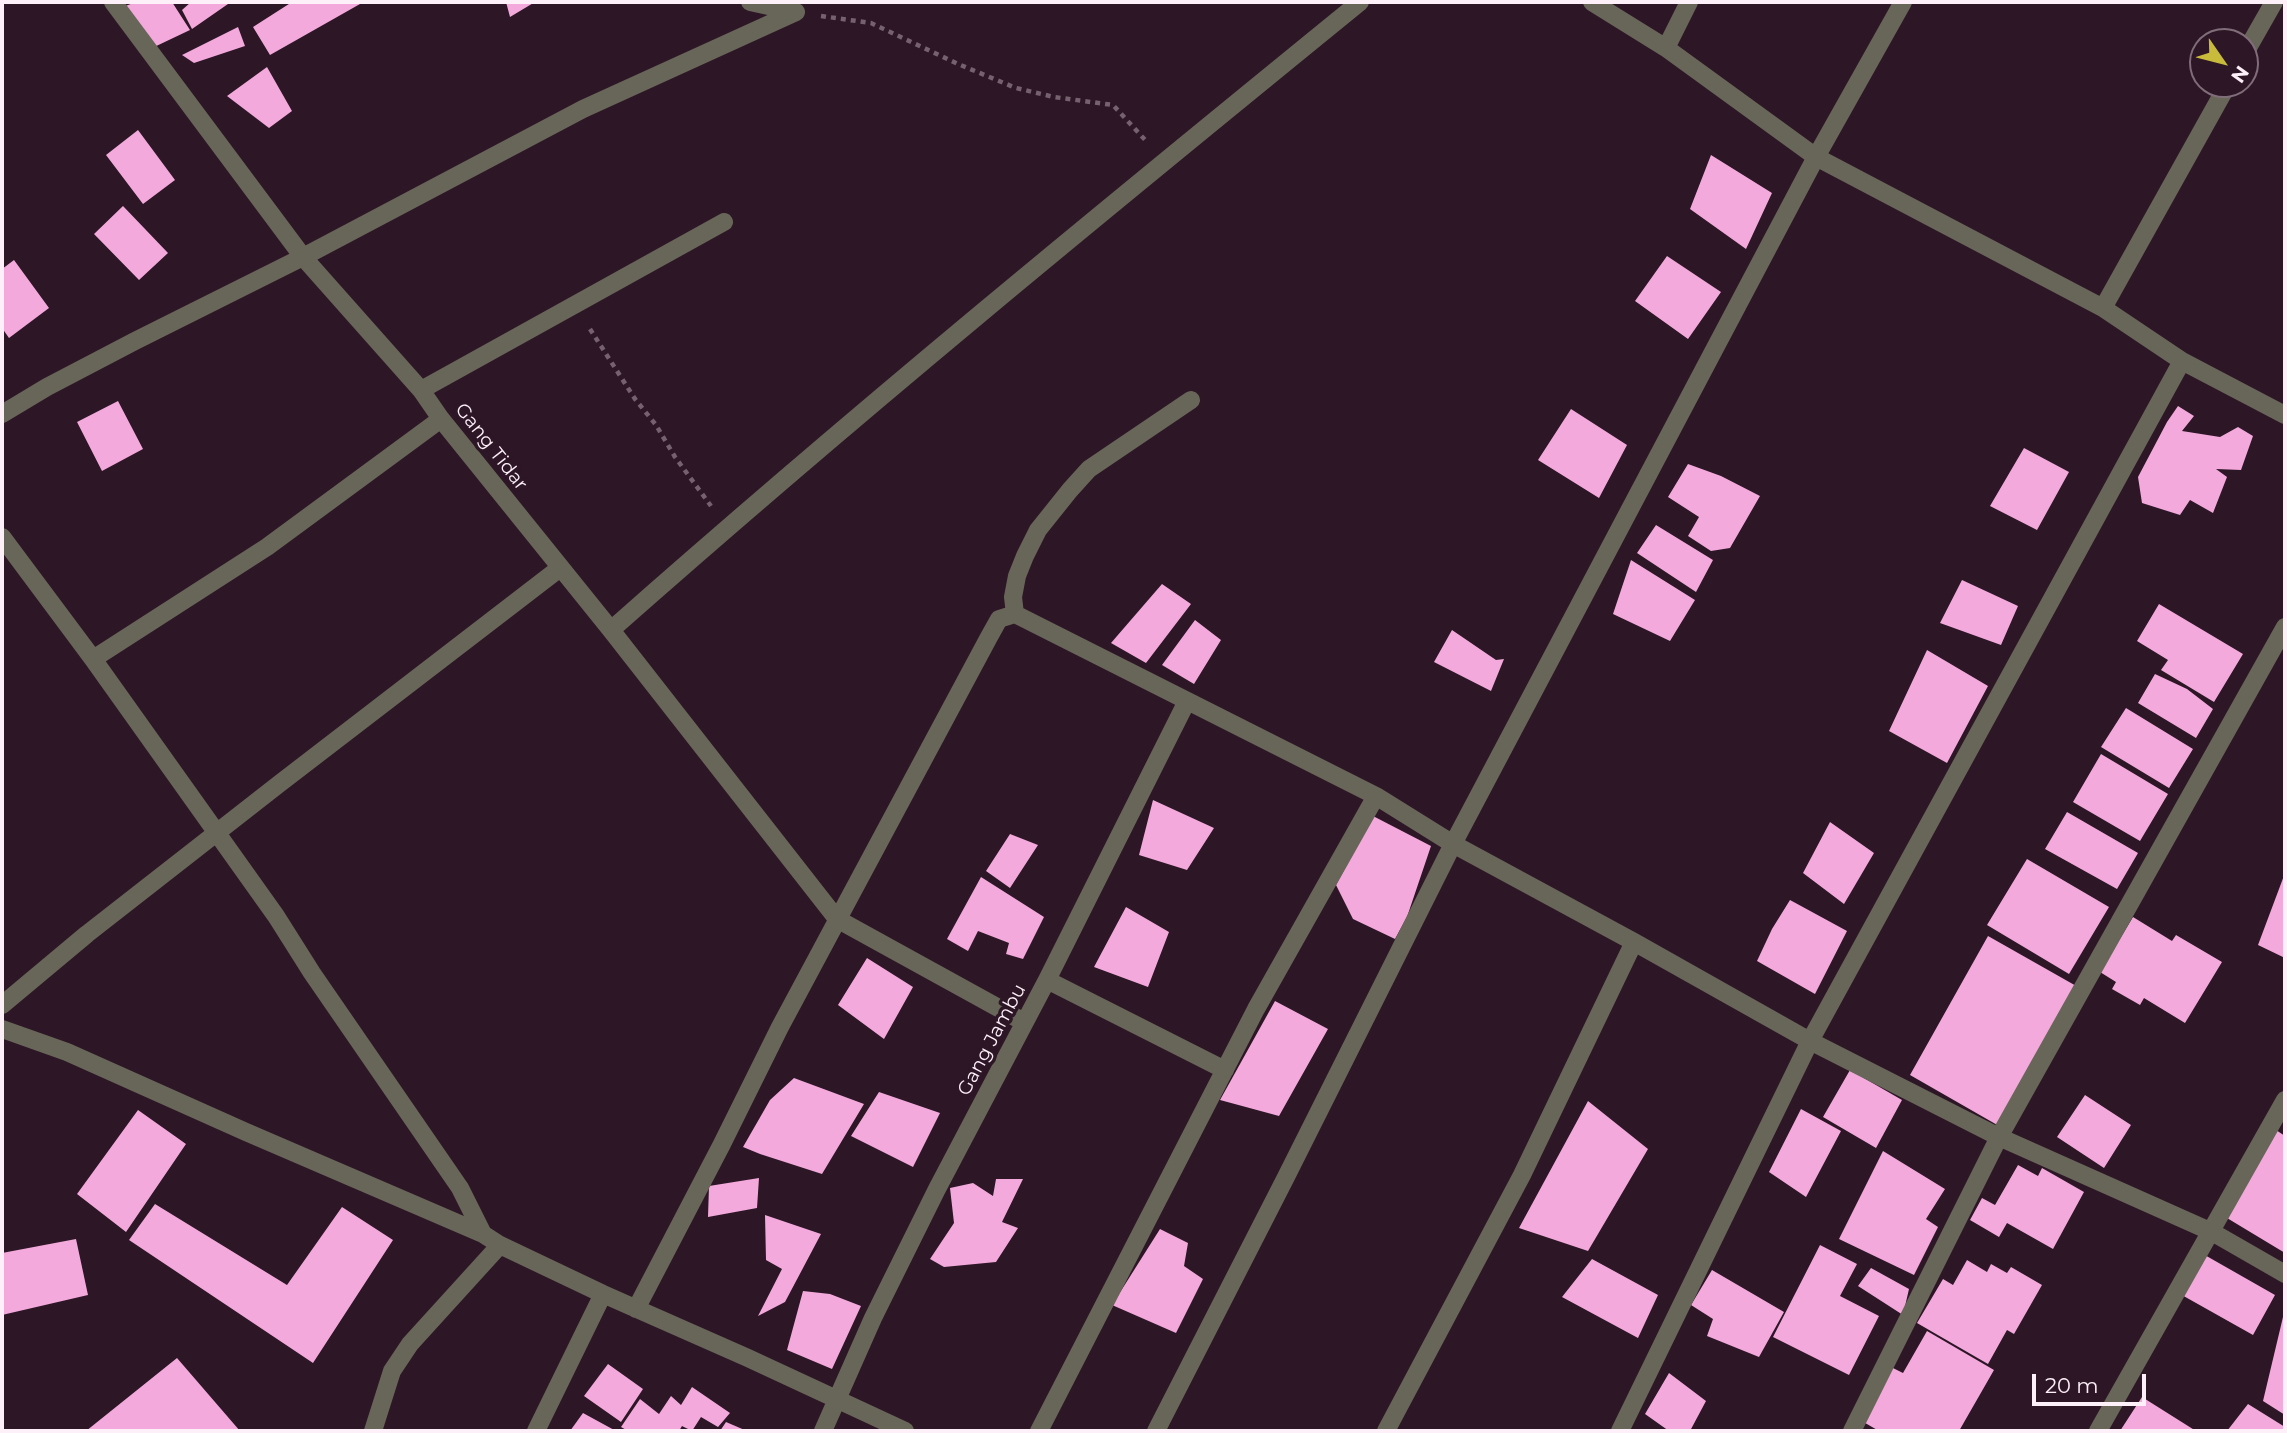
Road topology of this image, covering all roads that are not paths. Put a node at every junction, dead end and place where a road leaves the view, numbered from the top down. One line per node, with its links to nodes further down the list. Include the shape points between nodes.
1 (113, 2): 13 (street, Gang Tidar)
2 (750, 2): 13 (street, via 796,12 583,109)
3 (1360, 2): 25 (street, via 725,529)
4 (1592, 2): 9 (street)
5 (1689, 2): 9 (street)
6 (1903, 2): 11 (street)
7 (2274, 2): 8 (street)
8 (2259, 28)
9 (1665, 48): 11 (street)
10 (2220, 98): 14 (street)
11 (1816, 157): 14 (street); 30 (street)
12 (724, 222): 16 (street)
13 (303, 257): 16 (street, Gang Tidar); 18 (street)
14 (2104, 308): 15 (street)
15 (2182, 361): 19 (street); 37 (street)
16 (421, 390): 20 (street, Gang Tidar)
17 (1191, 400): 23 (street, via 1089,469 1070,490 1038,530 1025,556 1013,597)
18 (2, 414)
19 (2285, 415)
20 (441, 419): 22 (street, Gang Tidar); 26 (street, via 267,547)
21 (2, 537): 26 (street)
22 (560, 568): 25 (street, Gang Tidar); 29 (street)
23 (1015, 614): 27 (street); 31 (street, via 999,620)
24 (2285, 627): 40 (street)
25 (611, 630): 31 (street, Gang Tidar)
26 (93, 659): 29 (street)
27 (1187, 701): 28 (street); 33 (street, Gang Jambu)
28 (1376, 796): 30 (street); 38 (street)
29 (219, 833): 34 (street); 42 (street, via 460,1188)
30 (1453, 844): 32 (street); 53 (street)
31 (837, 919): 35 (street); 46 (street)
32 (1634, 942): 37 (street); 54 (street, via 1522,1175)
33 (1047, 980): 35 (street, Gang Jambu); 38 (street)
34 (2, 1005)
35 (1024, 1022): 47 (street, Gang Jambu, via 873,1318)
36 (2, 1029): 42 (street, via 67,1052)
37 (1810, 1041): 40 (street); 55 (street)
38 (1225, 1070): 52 (street)
39 (2285, 1100): 41 (street)
40 (1999, 1137): 41 (street); 56 (street)
41 (2212, 1232): 44 (street); 57 (street)
42 (483, 1234): 43 (street)
43 (500, 1245): 45 (street); 48 (street, via 410,1344 392,1371)
44 (2285, 1274)
45 (603, 1294): 46 (street); 49 (street)
46 (636, 1309): 47 (street)
47 (837, 1400): 50 (street, Gang Jambu); 51 (street)
48 (373, 1431)
49 (536, 1431)
50 (823, 1431)
51 (905, 1431)
52 (1039, 1431)
53 (1156, 1431)
54 (1386, 1431)
55 (1620, 1431)
56 (1852, 1431)
57 (2098, 1431)

